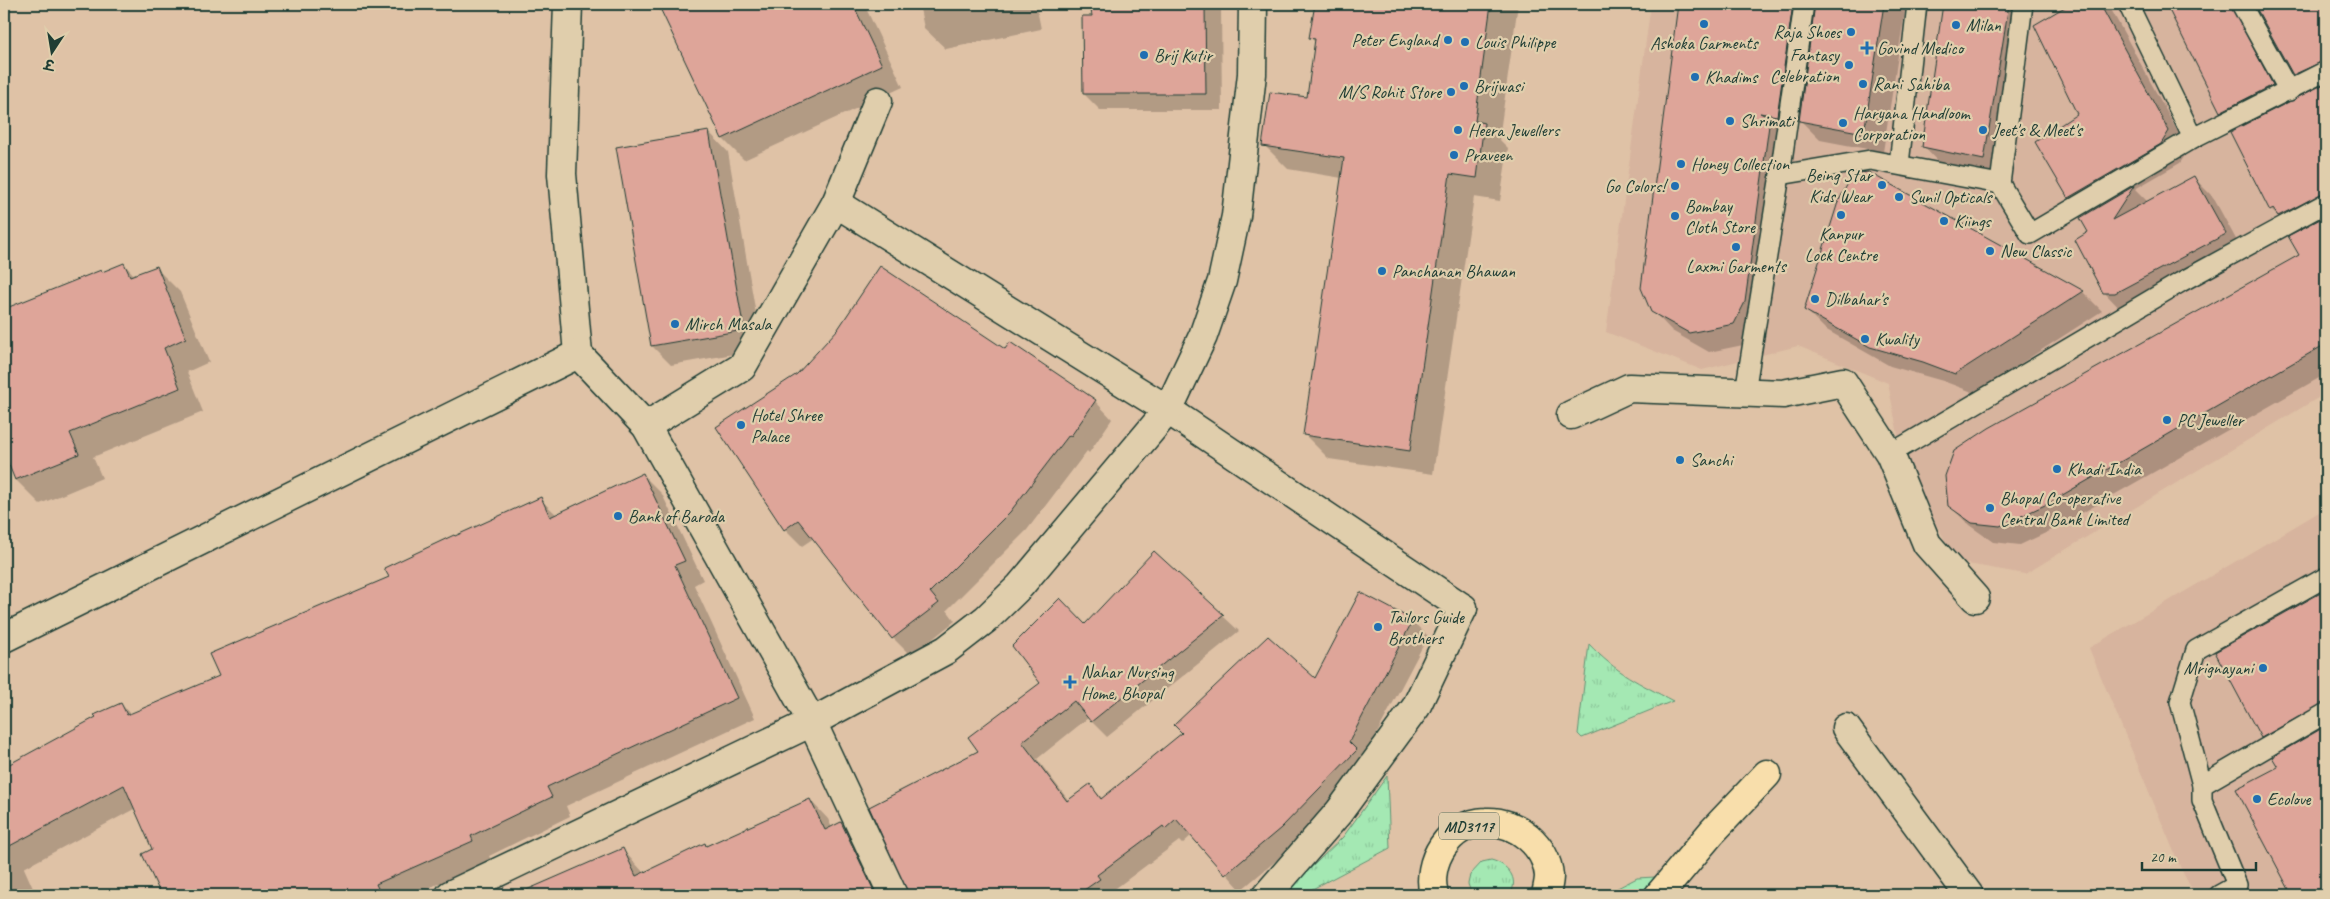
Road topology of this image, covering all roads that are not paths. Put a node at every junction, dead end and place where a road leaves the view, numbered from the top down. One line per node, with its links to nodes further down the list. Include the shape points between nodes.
1 (568, 4): 17 (street, via 562,174)
2 (1254, 4): 19 (street, via 1252,74 1236,216 1222,281 1203,336)
3 (1804, 4): 13 (lane)
4 (1916, 4): 12 (lane)
5 (2023, 4): 14 (lane)
6 (2128, 4): 11 (lane)
7 (2241, 4): 9 (lane)
8 (2326, 71): 9 (lane)
9 (2289, 92): 11 (lane)
10 (878, 102): 15 (street)
11 (2193, 138): 14 (lane, via 2030,234)
12 (1898, 164): 13 (lane, via 1870,160); 14 (lane)
13 (1780, 175): 18 (lane)
14 (2000, 184)
15 (836, 203): 19 (street); 21 (street, via 742,367)
16 (2326, 203): 22 (lane, via 2181,282)
17 (578, 354): 21 (street); 25 (street)
18 (1745, 392): 20 (street, via 1629,388); 22 (street, via 1783,394 1843,382)
19 (1168, 410): 27 (street, via 1020,586 986,619 946,650); 34 (street, via 1463,608 1416,707 1339,812)
20 (1571, 415)
21 (646, 426): 27 (street)
22 (1890, 454): 24 (street, via 1927,544)
23 (2326, 577): 30 (lane, via 2196,650 2180,702)
24 (1975, 598)
25 (4, 638)
26 (2326, 713): 30 (lane)
27 (812, 722): 32 (street); 33 (street)
28 (1846, 728): 38 (street)
29 (1766, 774): 37 (main road)
30 (2202, 785): 31 (lane, via 2202,800)
31 (2240, 890): 39 (lane)
32 (450, 895)
33 (893, 895)
34 (1267, 895)
35 (1434, 895): 36 (main road, MD3117, via 1431,884 1434,862 1445,842 1464,827 1486,822 1512,826 1543,854 1549,876)
36 (1546, 895)
37 (1659, 895)
38 (1969, 895)
39 (2219, 895)

